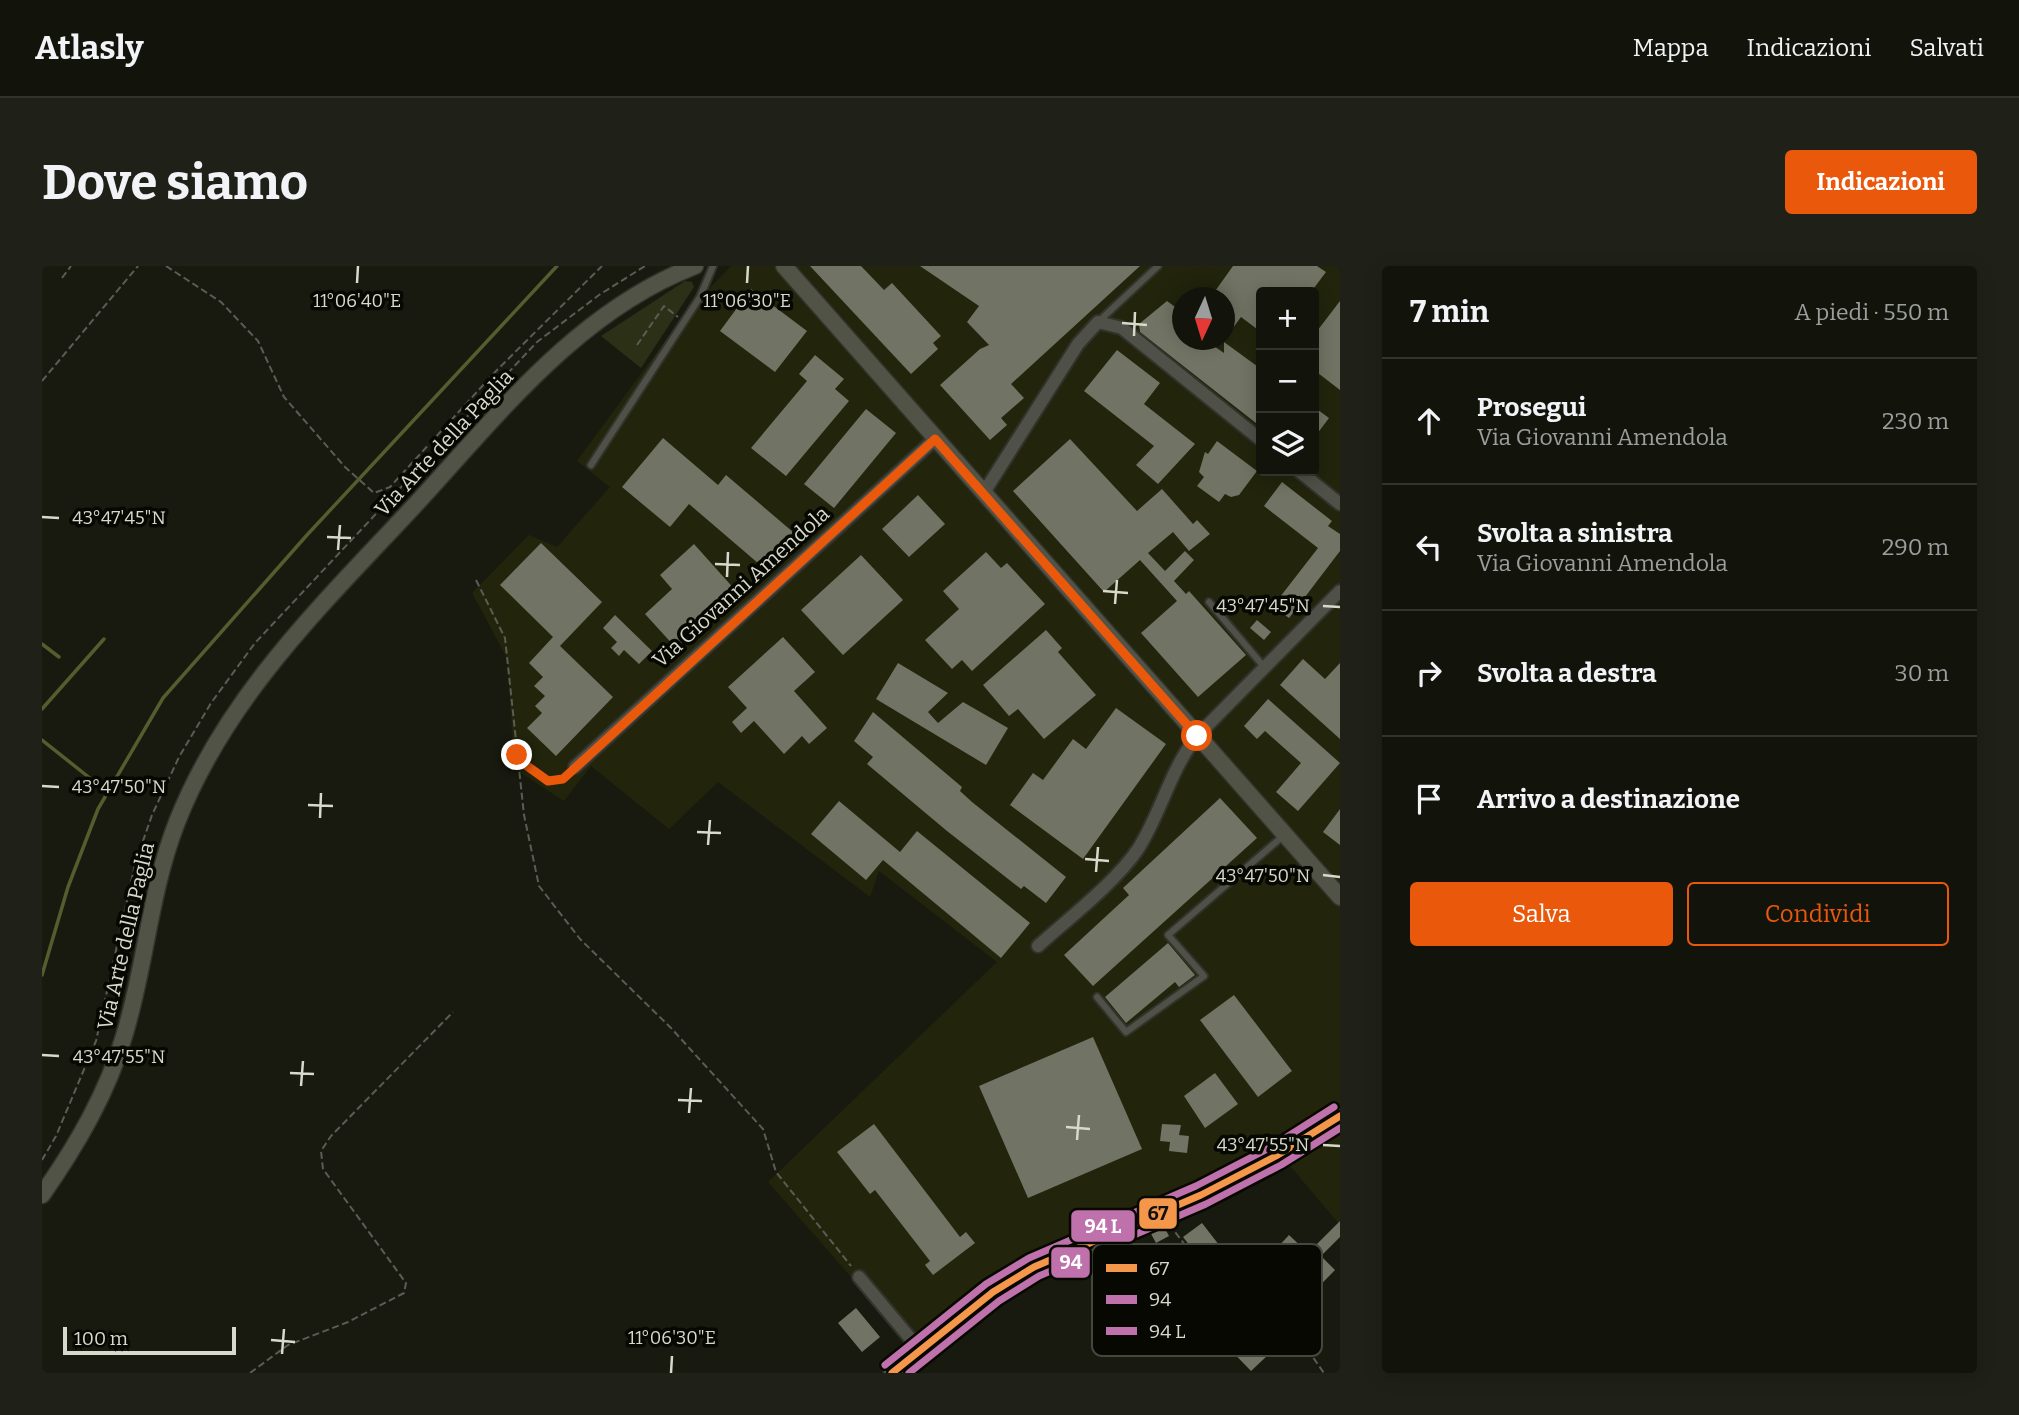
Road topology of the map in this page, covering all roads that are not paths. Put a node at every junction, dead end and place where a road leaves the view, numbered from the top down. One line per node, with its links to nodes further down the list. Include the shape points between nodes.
1 (664, 266): 7 (street, Via Arte della Paglia)
2 (695, 266): 7 (street, Via Arte della Paglia)
3 (713, 266): 11 (lane, via 700,297)
4 (774, 266): 6 (street)
5 (1158, 266): 8 (lane)
6 (788, 272): 10 (street)
7 (632, 298): 25 (street, Via Arte della Paglia, via 570,343 523,388 266,668 228,720 184,806 159,872 132,1007 111,1074 84,1129)
8 (1098, 322): 9 (street, via 1122,328); 13 (street, via 1078,344)
9 (1256, 436)
10 (935, 439): 13 (street); 19 (street, Via Giovanni Amendola)
11 (591, 465)
12 (1305, 476): 14 (street)
13 (983, 494): 18 (street)
14 (1340, 504)
15 (1340, 591): 17 (street)
16 (1209, 602): 17 (lane)
17 (1265, 668): 18 (street)
18 (1197, 736): 20 (street); 22 (street, via 1184,752 1137,850)
19 (575, 767)
20 (1285, 835): 21 (street); 23 (lane, via 1168,935 1204,976 1126,1031)
21 (1340, 897)
22 (1038, 946)
23 (1097, 997)
24 (1340, 1116): 27 (street, via 1276,1156 1034,1267)
25 (42, 1195)
26 (859, 1277): 27 (street)
27 (920, 1350): 28 (street)
28 (892, 1373)

